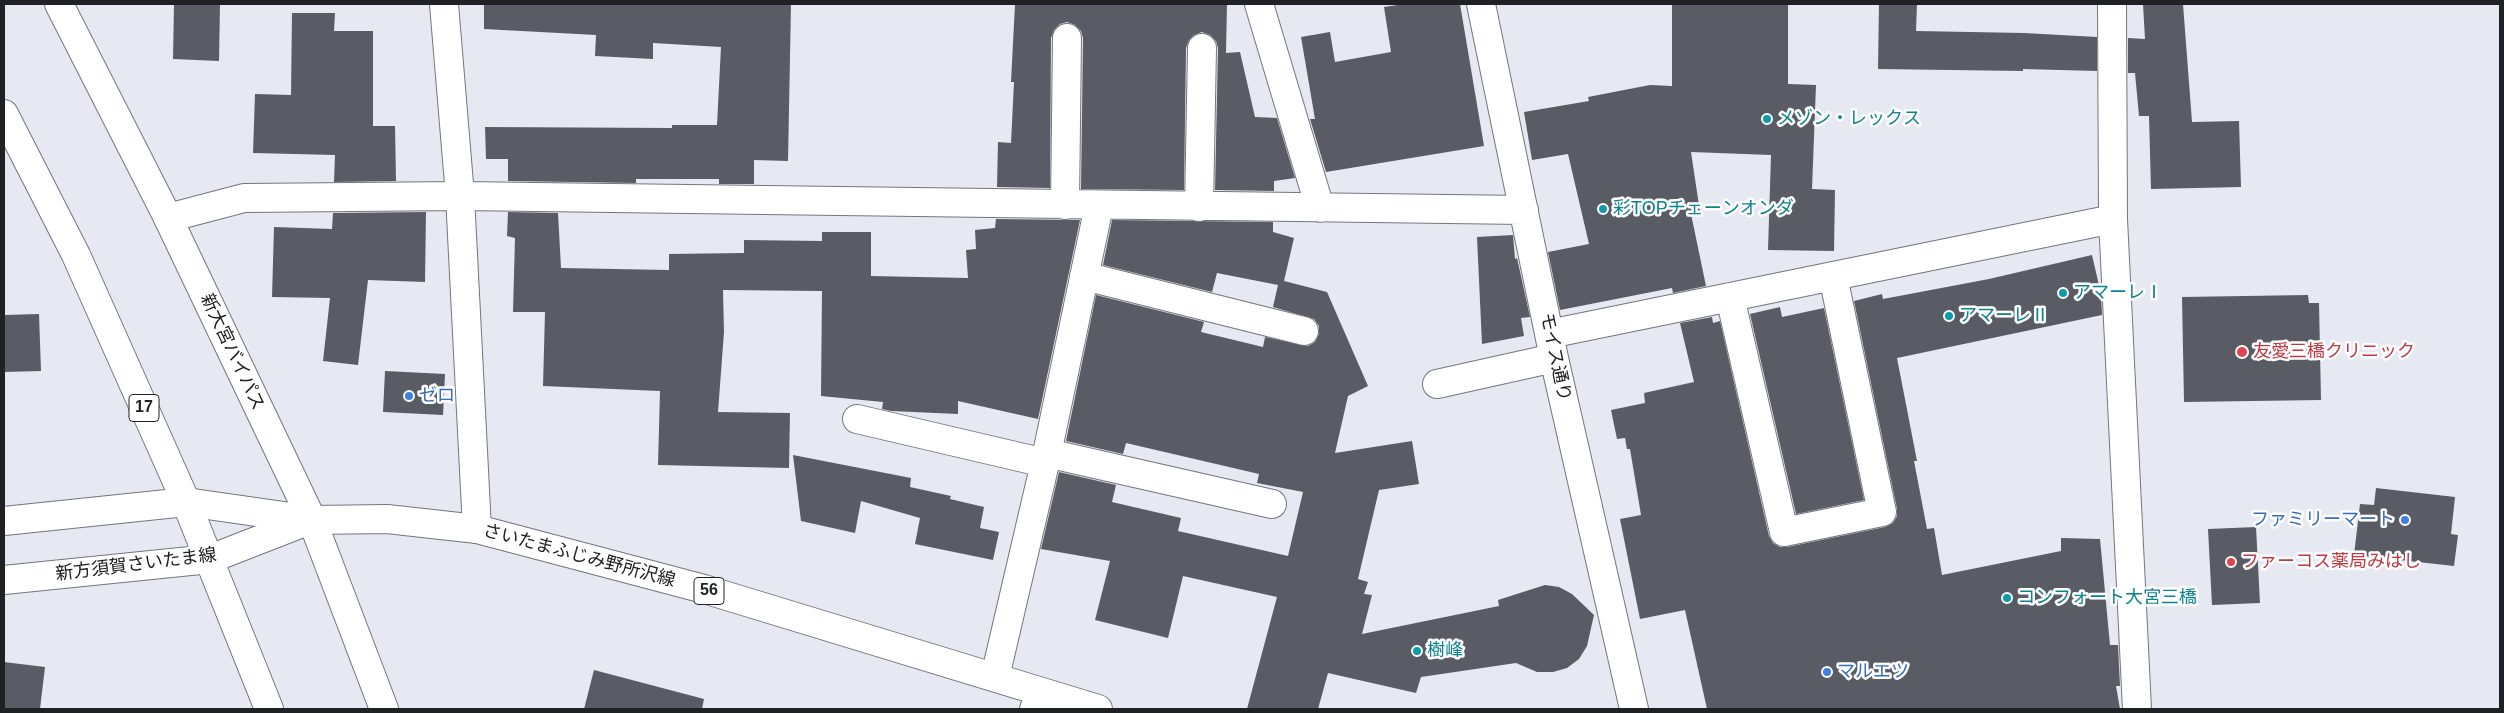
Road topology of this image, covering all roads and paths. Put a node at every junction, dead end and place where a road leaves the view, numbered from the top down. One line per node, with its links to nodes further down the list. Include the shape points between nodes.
1 (59, 4): 15 (main road, 新大宮バイパス)
2 (444, 4): 9 (main road)
3 (1259, 4): 13 (main road)
4 (1481, 4): 14 (main road, モイス通り)
5 (2112, 4): 16 (main road)
6 (1067, 38): 10 (main road)
7 (1202, 48): 12 (main road)
8 (4, 114): 25 (main road, 17, via 76,255)
9 (460, 196): 10 (main road); 15 (main road, via 244,198); 29 (main road)
10 (1065, 205): 11 (main road)
11 (1099, 206): 12 (main road); 17 (main road)
12 (1200, 207): 13 (main road)
13 (1320, 208): 14 (main road)
14 (1524, 210): 21 (main road, モイス通り)
15 (168, 218): 27 (main road, 新大宮バイパス)
16 (2113, 219): 18 (main road); 38 (main road)
17 (1084, 276): 20 (main road); 24 (main road)
18 (1833, 276): 19 (main road); 19 (main road, via 1882,512 1784,532)
19 (1730, 297): 21 (main road)
20 (1304, 332)
21 (1552, 346): 22 (main road); 37 (main road, モイス通り)
22 (1437, 384)
23 (857, 419): 24 (main road)
24 (1046, 458): 26 (main road); 32 (main road)
25 (186, 502): 27 (main road); 28 (main road); 30 (main road, 17)
26 (1272, 504)
27 (312, 520): 29 (main road, さいたまふじみ野所沢線 / 56, via 387,519); 30 (main road, 新方須賀さいたま線); 35 (main road, 新大宮バイパス)
28 (4, 521)
29 (477, 529): 32 (main road, さいたまふじみ野所沢線 / 56, via 704,589)
30 (210, 559): 31 (main road, 新方須賀さいたま線); 34 (main road, 17)
31 (4, 580)
32 (995, 677): 33 (main road, さいたまふじみ野所沢線 / 56)
33 (1038, 701): 36 (main road, さいたまふじみ野所沢線 / 56)
34 (269, 709)
35 (384, 709)
36 (1098, 709)
37 (1634, 709)
38 (2137, 709)

